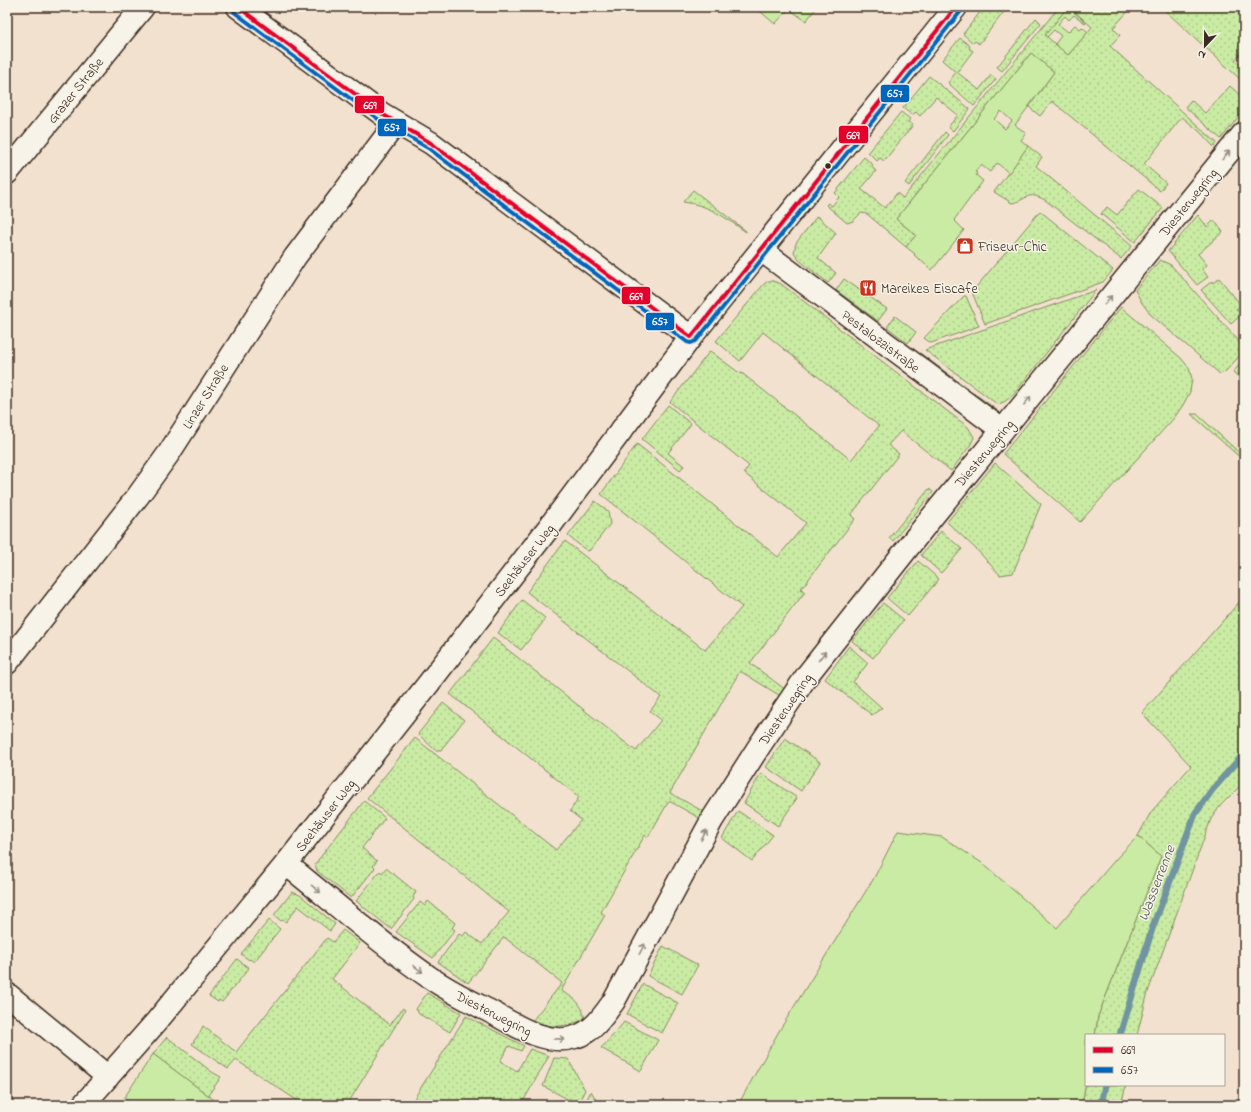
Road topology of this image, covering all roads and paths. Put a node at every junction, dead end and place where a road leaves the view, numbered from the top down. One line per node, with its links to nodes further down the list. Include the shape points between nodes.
1 (143, 7): 6 (street, Grazer Straße)
2 (238, 7): 4 (street)
3 (956, 7): 7 (street, Seehäuser Weg)
4 (396, 123): 8 (street, via 431,143); 10 (street, Linzer Straße, via 295,256 156,472)
5 (1244, 133): 9 (street, Diesterwegring, one-way to 5)
6 (7, 173)
7 (761, 250): 8 (street, Seehäuser Weg); 9 (street, Pestalozzistraße)
8 (691, 337): 11 (street, Seehäuser Weg, via 555,520)
9 (1002, 430): 11 (street, Diesterwegring, one-way to 9, via 388,947 431,978 526,1032 558,1040 575,1038 588,1031 614,1001 712,820 808,674)
10 (7, 663)
11 (286, 864): 13 (street, Seehäuser Weg)
12 (7, 994): 13 (street)
13 (108, 1077): 14 (street, Seehäuser Weg)
14 (83, 1105)

